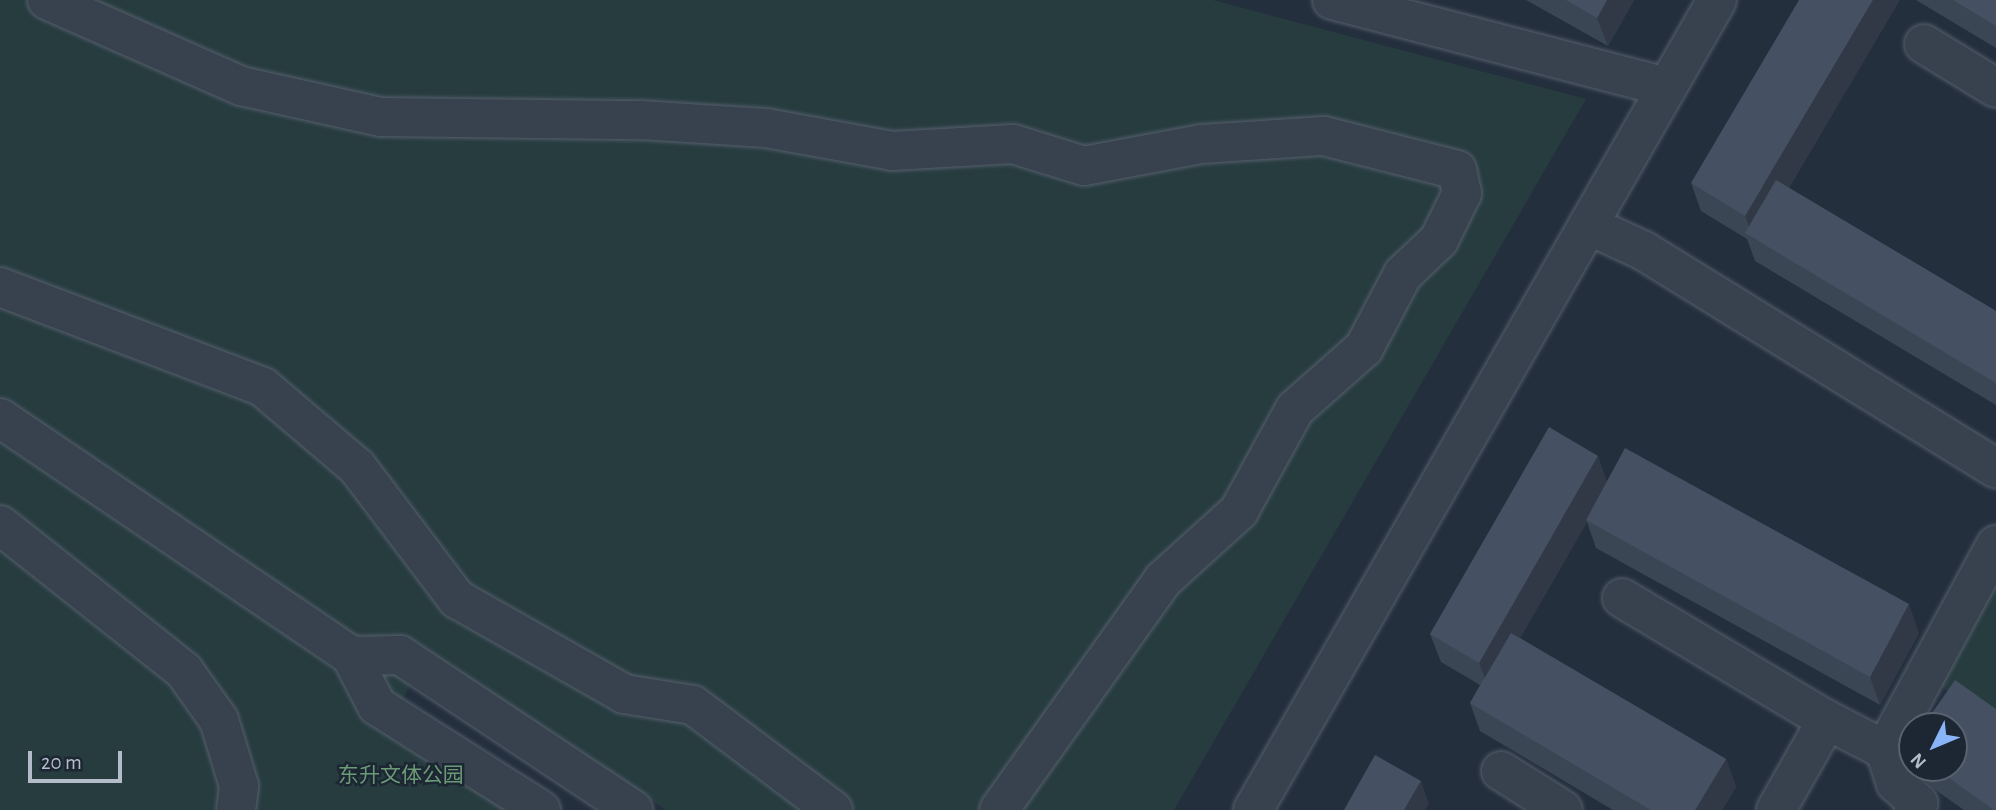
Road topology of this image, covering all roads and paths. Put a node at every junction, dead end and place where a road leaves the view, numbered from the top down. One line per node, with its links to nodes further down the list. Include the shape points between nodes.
1 (47, 0): 23 (street, via 241,86 381,117 641,120 766,128 892,151 1013,144 1084,166 1202,144 1324,136 1457,170 1462,193 1439,240 1403,274 1364,348 1295,409 1238,511 1163,580)
2 (1332, 0): 5 (street)
3 (1717, 0): 5 (street)
4 (1924, 44): 6 (street)
5 (1667, 87): 7 (street)
6 (1996, 88)
7 (1588, 225): 10 (street, via 1644,251); 24 (street)
8 (0, 287): 22 (street, via 263,387 357,467 457,599 624,694 693,705)
9 (0, 418): 14 (street)
10 (1996, 468)
11 (0, 526): 19 (street, via 184,671 219,720 239,786)
12 (1996, 545): 16 (street)
13 (1622, 598): 15 (street)
14 (351, 656): 20 (street, via 377,706); 21 (street, via 400,655)
15 (1827, 720): 16 (street); 26 (street)
16 (1885, 750): 18 (street, via 1896,783)
17 (1502, 771): 25 (street)
18 (1920, 808)
19 (236, 810)
20 (541, 810)
21 (633, 810)
22 (833, 810)
23 (999, 810)
24 (1253, 810)
25 (1563, 810)
26 (1776, 810)

